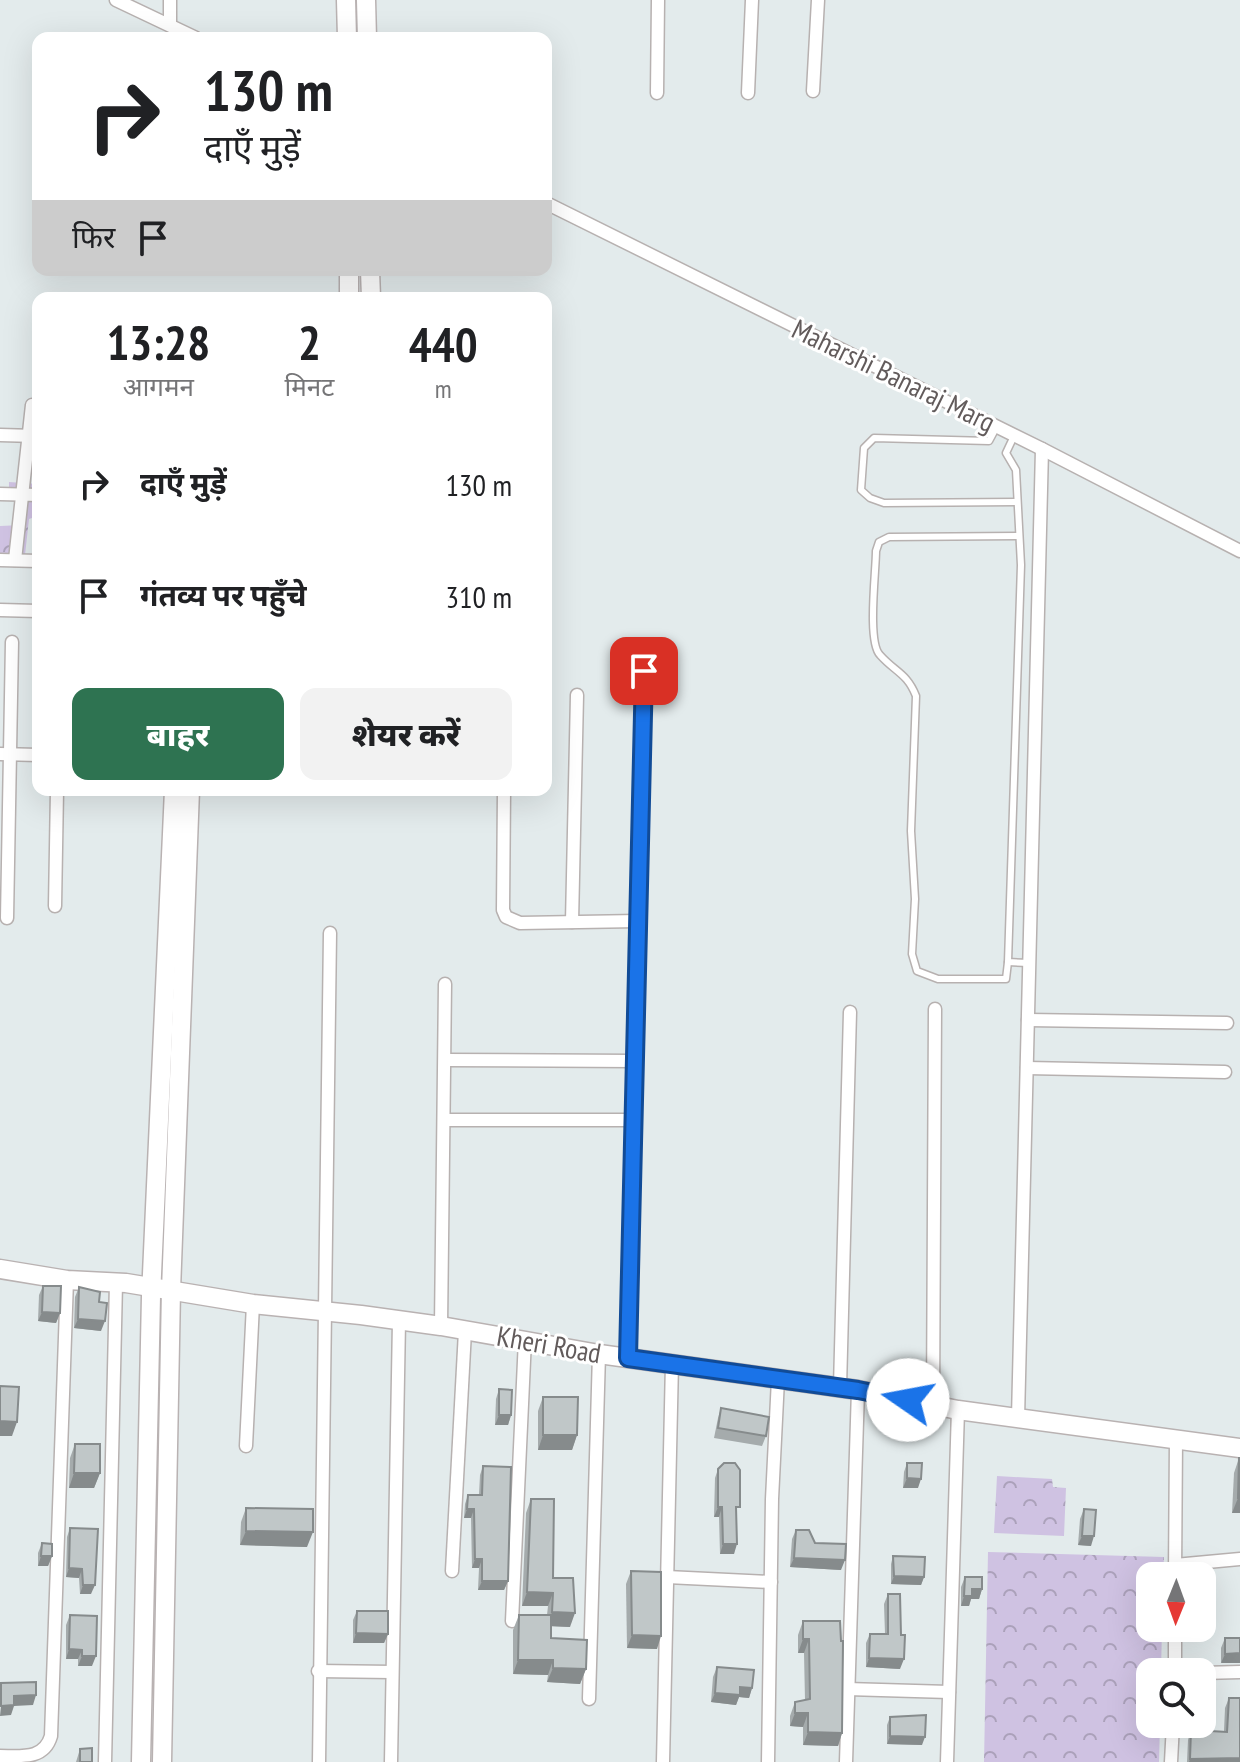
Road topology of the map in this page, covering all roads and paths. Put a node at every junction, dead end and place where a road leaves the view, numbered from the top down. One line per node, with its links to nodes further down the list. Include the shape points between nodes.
1 (116, 0): 8 (street)
2 (170, 0): 8 (street)
3 (346, 0): 10 (street)
4 (366, 0): 11 (street)
5 (658, 0): 13 (street)
6 (752, 0): 14 (street)
7 (818, 0): 12 (street)
8 (170, 25): 9 (street)
9 (184, 32)
10 (347, 32)
11 (367, 32)
12 (813, 91)
13 (657, 93)
14 (748, 93)
15 (552, 206): 16 (street, Maharshi Banaraj Marg)
16 (997, 426): 18 (street, Maharshi Banaraj Marg); 25 (lane, via 989,441 874,438 864,448 861,490 884,503)
17 (0, 435): 19 (street)
18 (1014, 435): 21 (street, Maharshi Banaraj Marg); 25 (lane, via 1006,453 1016,470)
19 (32, 436)
20 (32, 446): 23 (street)
21 (1042, 449): 27 (street, Maharshi Banaraj Marg); 47 (street)
22 (0, 494): 23 (street)
23 (22, 494): 24 (street); 29 (street)
24 (32, 495)
25 (1017, 502): 26 (lane)
26 (1018, 536): 48 (lane); 48 (lane, via 889,537 876,551 875,580 878,654 911,682 916,696 911,831 912,954 917,971 938,979 1006,979)
27 (1240, 551)
28 (0, 560): 29 (street)
29 (15, 560): 30 (street)
30 (32, 561)
31 (0, 610): 32 (street)
32 (32, 611)
33 (12, 642): 36 (street)
34 (644, 671): 44 (street)
35 (577, 695): 45 (street)
36 (5, 754): 37 (street); 43 (street)
37 (32, 755)
38 (57, 796): 42 (street)
39 (174, 796): 63 (street)
40 (190, 796): 64 (street)
41 (504, 796): 45 (street, via 506,917 520,923)
42 (55, 906)
43 (7, 918)
44 (638, 921): 45 (street); 55 (street)
45 (572, 922)
46 (330, 933): 66 (street)
47 (1029, 963): 48 (lane); 52 (street)
48 (1007, 965)
49 (445, 984): 54 (street)
50 (935, 1009): 76 (street)
51 (850, 1012): 75 (street)
52 (1028, 1020): 53 (street); 56 (street)
53 (1227, 1023)
54 (445, 1060): 55 (street); 58 (street)
55 (634, 1061): 59 (street)
56 (1027, 1068): 57 (street); 78 (street)
57 (1225, 1072)
58 (444, 1120): 59 (street); 68 (street)
59 (633, 1120): 72 (street)
60 (0, 1269): 61 (street, Kheri Road)
61 (67, 1280): 62 (street, Kheri Road); 97 (street, via 51,1736 46,1750 38,1754)
62 (116, 1283): 63 (street, Kheri Road); 98 (street)
63 (151, 1288): 64 (street, Kheri Road); 99 (street)
64 (171, 1290): 65 (street, Kheri Road); 100 (street)
65 (253, 1304): 66 (street, Kheri Road); 80 (street)
66 (324, 1311): 67 (street, Kheri Road); 89 (street)
67 (399, 1321): 68 (street, Kheri Road); 90 (street)
68 (441, 1326): 69 (street, Kheri Road)
69 (465, 1331): 70 (street, Kheri Road); 85 (street)
70 (525, 1339): 71 (street, Kheri Road); 88 (street)
71 (599, 1354): 72 (street, Kheri Road); 95 (street)
72 (628, 1358): 73 (street, Kheri Road)
73 (672, 1363): 74 (street, Kheri Road); 86 (street)
74 (778, 1379): 75 (street, Kheri Road); 87 (street)
75 (849, 1389): 76 (street, Kheri Road); 93 (street)
76 (933, 1405): 77 (street, Kheri Road)
77 (958, 1410): 78 (street, Kheri Road); 94 (street)
78 (1018, 1418): 79 (street, Kheri Road)
79 (1176, 1439): 81 (street, Kheri Road); 83 (street)
80 (246, 1446)
81 (1240, 1448)
82 (1240, 1559): 84 (street)
83 (1175, 1562)
84 (1216, 1563)
85 (452, 1571)
86 (667, 1577): 87 (street); 103 (street)
87 (771, 1582): 104 (street)
88 (512, 1621)
89 (318, 1671): 90 (street); 101 (street)
90 (392, 1672): 102 (street)
91 (1240, 1672): 92 (street)
92 (1216, 1673)
93 (847, 1689): 94 (street); 105 (street)
94 (949, 1692): 106 (street)
95 (589, 1699)
96 (1172, 1738): 107 (street)
97 (0, 1756)
98 (105, 1762)
99 (141, 1762)
100 (162, 1762)
101 (319, 1762)
102 (391, 1762)
103 (663, 1762)
104 (768, 1762)
105 (846, 1762)
106 (947, 1762)
107 (1171, 1762)

